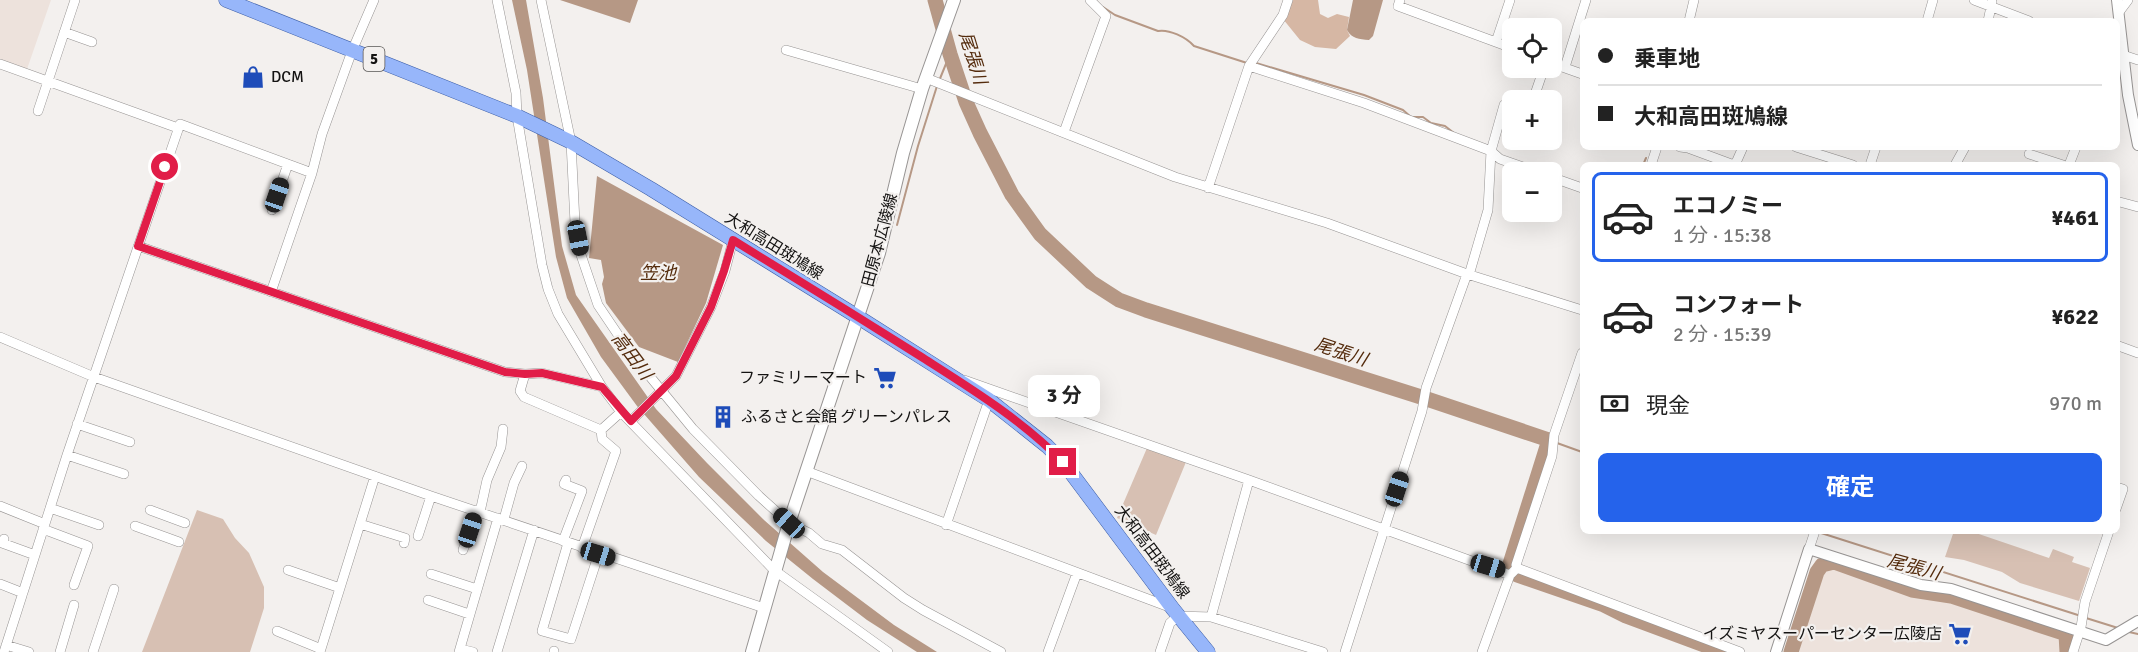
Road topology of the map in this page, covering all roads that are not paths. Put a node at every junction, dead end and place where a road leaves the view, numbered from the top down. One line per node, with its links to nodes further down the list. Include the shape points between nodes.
1 (75, 0): 26 (street)
2 (226, 0): 31 (main road, 大和高田斑鳩線 / 5)
3 (374, 0): 31 (street)
4 (497, 0): 43 (street)
5 (541, 0): 46 (street)
6 (1090, 0): 45 (street, via 1106,16)
7 (1288, 0): 34 (street, via 1283,15)
8 (1400, 0): 28 (street, via 1398,6)
9 (1510, 0): 28 (street)
10 (1586, 0): 19 (street)
11 (1694, 0): 20 (street)
12 (1932, 0): 21 (street)
13 (1974, 0): 16 (street)
14 (2116, 0): 18 (street)
15 (2128, 0): 18 (street)
16 (1992, 3): 22 (street); 23 (street)
17 (952, 6): 40 (main road, 田原本広陵線, via 937,48)
18 (2119, 12): 24 (street)
19 (1580, 18)
20 (1690, 18)
21 (1928, 18)
22 (1989, 18)
23 (2023, 18)
24 (2119, 18)
25 (1580, 19): 37 (street)
26 (64, 32): 27 (street); 39 (street)
27 (92, 42)
28 (1496, 42): 29 (street)
29 (1502, 44)
30 (786, 50): 40 (street)
31 (352, 51): 43 (main road, 大和高田斑鳩線 / 5); 57 (street)
32 (2120, 56): 33 (street); 47 (street)
33 (2138, 60)
34 (1251, 62): 50 (street); 60 (street)
35 (0, 64): 39 (street)
36 (1562, 66): 37 (street)
37 (1565, 67): 38 (street)
38 (1580, 73)
39 (48, 82): 41 (street); 44 (street)
40 (935, 84): 45 (street); 69 (main road, 田原本広陵線, via 903,153 879,253)
41 (38, 111)
42 (1502, 112): 50 (street)
43 (519, 118): 46 (main road, 大和高田斑鳩線 / 5); 77 (street, via 548,289 558,314)
44 (178, 128): 56 (street, via 180,124); 65 (street)
45 (1065, 132): 60 (street)
46 (568, 140): 64 (main road, 大和高田斑鳩線 / 5); 78 (street, via 575,223 589,282 598,305)
47 (2138, 145)
48 (1694, 150): 53 (street)
49 (1806, 150): 54 (street)
50 (1491, 151): 52 (street); 66 (street, via 1488,210)
51 (2029, 154): 55 (street)
52 (1508, 162)
53 (1727, 162)
54 (1844, 162)
55 (2054, 162)
56 (288, 164): 57 (street); 63 (street)
57 (312, 173): 67 (street)
58 (1562, 181): 59 (street)
59 (1580, 187)
60 (1208, 188): 66 (street, via 1327,223)
61 (2120, 202): 62 (street)
62 (2138, 207)
63 (272, 210)
64 (733, 240): 69 (main road, 大和高田斑鳩線 / 5); 78 (street, via 706,317 676,376)
65 (138, 246): 67 (street); 76 (street)
66 (1468, 275): 68 (street); 106 (street, via 1425,393)
67 (271, 292): 74 (street, via 495,369)
68 (1580, 309)
69 (858, 317): 75 (main road, 大和高田斑鳩線 / 5); 88 (main road, 田原本広陵線)
70 (0, 337): 76 (street)
71 (2120, 346): 72 (street)
72 (2138, 353)
73 (1580, 359): 121 (street)
74 (525, 374): 77 (street, via 542,373); 84 (street, via 520,391 524,397)
75 (950, 376): 79 (main road, 大和高田斑鳩線 / 5); 92 (street)
76 (94, 377): 82 (street); 90 (street)
77 (602, 387): 80 (street)
78 (660, 392): 81 (street); 102 (street)
79 (989, 400): 103 (street); 133 (main road, 大和高田斑鳩線 / 5, via 1063,462)
80 (621, 412): 81 (street); 84 (street)
81 (634, 418): 119 (street)
82 (77, 424): 85 (street); 86 (street)
83 (503, 429): 97 (street, via 501,447)
84 (601, 430): 115 (street, via 602,439 616,451)
85 (130, 442)
86 (67, 455): 89 (street); 95 (street)
87 (522, 466): 98 (street)
88 (806, 471): 102 (main road, 田原本広陵線); 103 (street)
89 (124, 474)
90 (375, 476): 93 (street); 100 (street)
91 (566, 480): 113 (street, via 564,484 582,491)
92 (1249, 480): 106 (street); 135 (street)
93 (431, 496): 97 (street); 109 (street)
94 (0, 506): 105 (street)
95 (50, 508): 101 (street); 105 (street)
96 (150, 510): 99 (street)
97 (478, 511): 98 (street); 116 (street)
98 (501, 518): 107 (street); 128 (street)
99 (185, 523)
100 (360, 524): 114 (street, via 405,538); 126 (street)
101 (99, 525)
102 (788, 525): 119 (main road, 田原本広陵線); 149 (street, via 842,550 904,598)
103 (946, 525): 122 (street)
104 (135, 526): 112 (street)
105 (44, 527): 118 (street); 125 (street, via 88,546)
106 (1385, 528): 121 (street); 154 (street)
107 (534, 530): 113 (street); 146 (street)
108 (2108, 534): 137 (street)
109 (418, 536)
110 (4, 539): 118 (street, via 2,543)
111 (1812, 539): 137 (street, via 1921,585 1951,589); 157 (street)
112 (179, 542)
113 (566, 542): 115 (street); 117 (street, via 542,631 571,639)
114 (404, 543)
115 (582, 548): 117 (street)
116 (463, 550)
117 (598, 554): 132 (street)
118 (35, 555): 129 (street)
119 (775, 568): 132 (main road, 田原本広陵線); 148 (street)
120 (288, 570): 126 (street)
121 (1514, 571): 155 (street); 156 (street)
122 (1077, 573): 133 (street); 150 (street)
123 (431, 574): 128 (street)
124 (0, 584): 129 (street)
125 (74, 585)
126 (340, 588): 140 (street)
127 (114, 589): 144 (street)
128 (477, 589): 134 (street)
129 (23, 593): 139 (street)
130 (428, 600): 134 (street)
131 (74, 605): 143 (street)
132 (764, 608): 147 (main road, 田原本広陵線)
133 (1176, 612): 135 (street); 151 (street); 152 (main road, 大和高田斑鳩線 / 5)
134 (469, 614): 141 (street)
135 (1211, 617): 153 (street)
136 (2134, 622): 137 (street, via 2106,640)
137 (2081, 629): 158 (street)
138 (277, 631): 140 (street)
139 (5, 648): 142 (street)
140 (321, 650)
141 (460, 650): 145 (street)
142 (28, 652)
143 (60, 652)
144 (93, 652)
145 (473, 652)
146 (497, 652)
147 (752, 652)
148 (888, 652)
149 (1001, 652)
150 (1048, 652)
151 (1160, 652)
152 (1208, 652)
153 (1323, 652)
154 (1345, 652)
155 (1482, 652)
156 (1740, 652)
157 (1776, 652)
158 (2073, 652)

